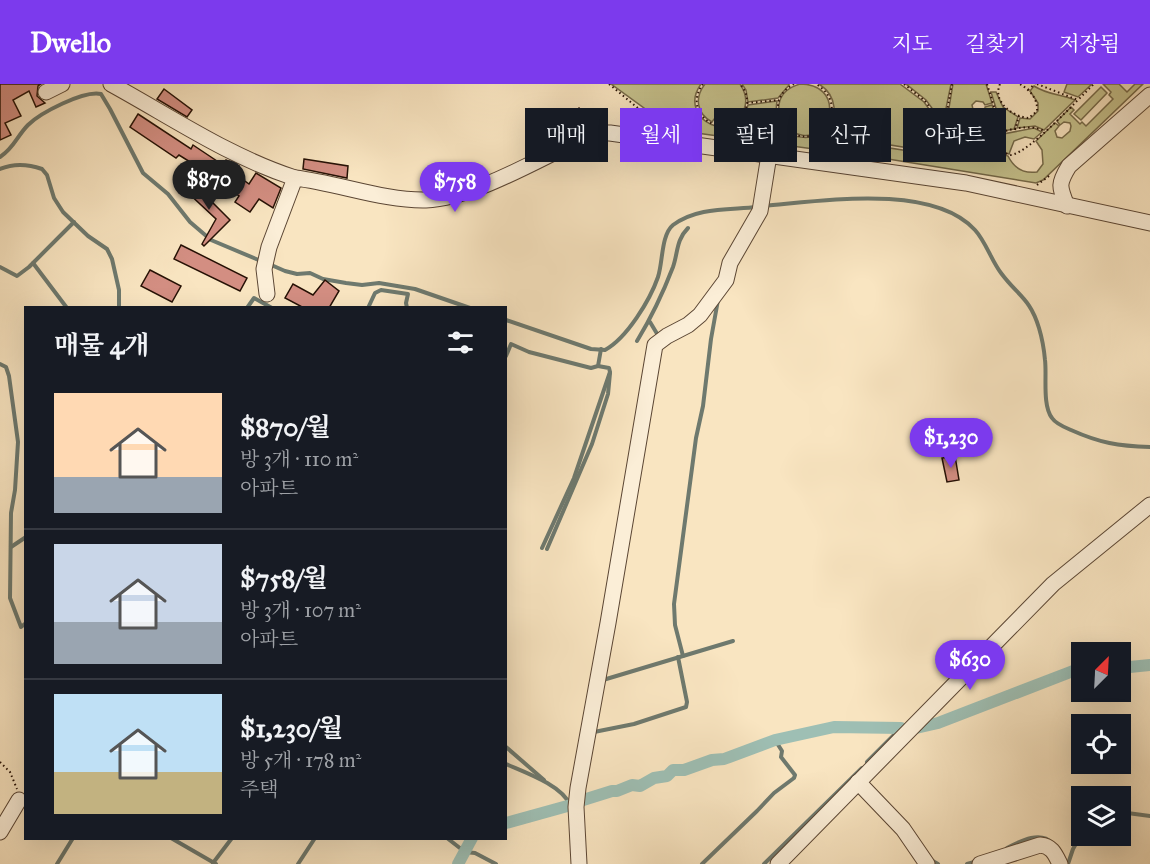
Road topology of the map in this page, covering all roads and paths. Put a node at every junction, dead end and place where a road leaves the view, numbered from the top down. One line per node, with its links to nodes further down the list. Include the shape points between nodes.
1 (62, 84): 17 (street)
2 (111, 84): 36 (street, via 214,144)
3 (609, 84): 23 (path)
4 (703, 84): 22 (path, via 697,106 702,117 712,124 735,123)
5 (741, 84): 22 (path)
6 (792, 84): 20 (path)
7 (817, 84): 20 (path, via 830,98 832,110 828,123 813,135 800,136 783,126 778,114)
8 (904, 84): 24 (path)
9 (952, 84): 25 (path)
10 (987, 84): 18 (path)
11 (1000, 84): 16 (path)
12 (1020, 84): 15 (path)
13 (1036, 84): 15 (path); 21 (path)
14 (1094, 84): 21 (path)
15 (1028, 90): 27 (path, via 1038,111 1029,118)
16 (998, 91): 18 (path); 27 (path, via 1004,106)
17 (46, 92)
18 (990, 92): 26 (path)
19 (1150, 95): 38 (street, via 1069,166 1059,181)
20 (779, 100): 22 (path)
21 (1078, 100): 30 (path)
22 (747, 104)
23 (638, 108)
24 (930, 108)
25 (947, 108)
26 (995, 108)
27 (1019, 116): 28 (path)
28 (1015, 130): 29 (path); 30 (path, via 1035,127)
29 (1006, 131)
30 (1044, 132): 32 (path, via 1015,155)
31 (714, 147): 36 (street, via 595,133 451,197 426,200)
32 (1006, 153)
33 (797, 159): 38 (street, via 966,183)
34 (768, 162): 46 (street, via 760,211 730,263 726,280 700,315 655,345 578,788)
35 (1051, 174): 37 (path)
36 (295, 178): 40 (street, via 269,247 264,269)
37 (1036, 185)
38 (1067, 206): 39 (street)
39 (1150, 223)
40 (267, 294)
41 (1150, 505): 43 (street, via 1053,584)
42 (0, 762): 44 (path, via 10,772)
43 (858, 782): 47 (street); 48 (street, via 903,829)
44 (19, 800): 45 (street)
45 (0, 832)
46 (579, 864)
47 (778, 864)
48 (927, 864)
49 (980, 864): 50 (street, via 1040,845 1053,851)
50 (1060, 864)

